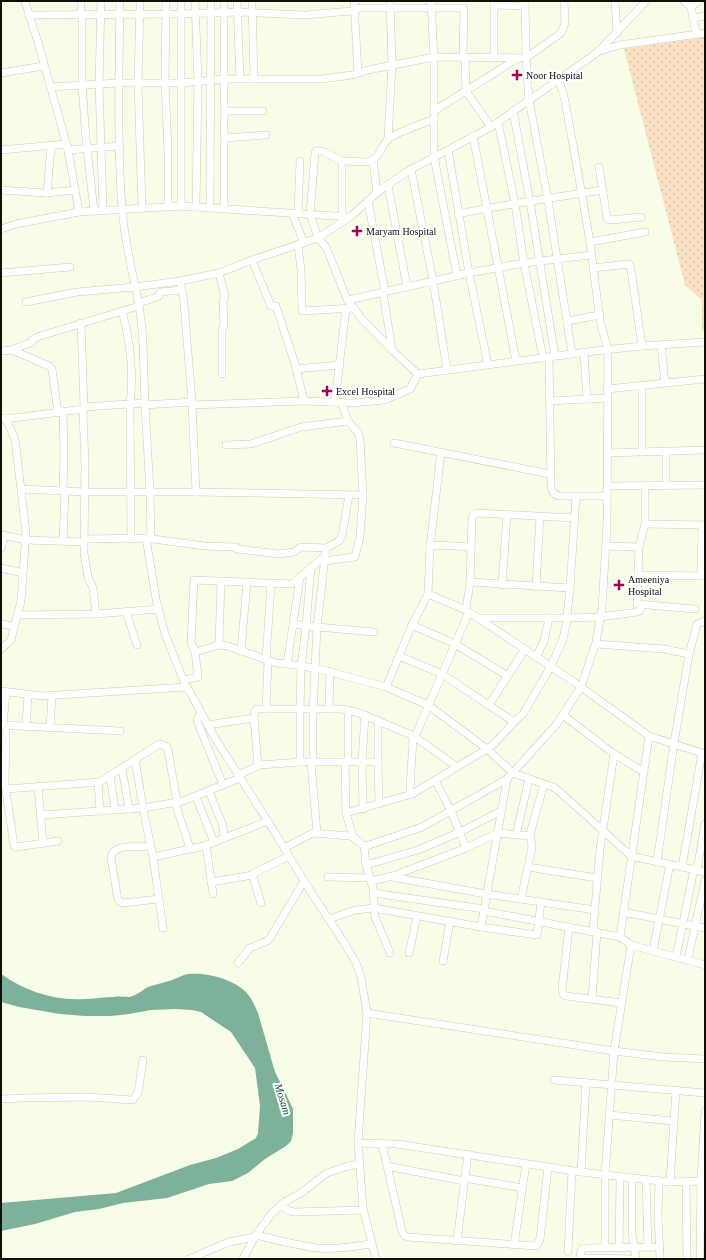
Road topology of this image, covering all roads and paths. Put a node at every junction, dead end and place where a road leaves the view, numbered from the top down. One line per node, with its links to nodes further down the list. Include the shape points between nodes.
1 (25, 1): 38 (street)
2 (81, 1): 32 (street)
3 (101, 1): 33 (street)
4 (120, 1): 34 (street)
5 (140, 1): 35 (street)
6 (166, 1): 36 (street)
7 (181, 1): 37 (street)
8 (195, 1): 30 (street)
9 (211, 1): 31 (street)
10 (224, 1): 27 (street)
11 (237, 1): 28 (street)
12 (252, 1): 29 (street)
13 (354, 1): 26 (street)
14 (564, 1): 49 (street, via 565,23 561,33)
15 (615, 1): 41 (street)
16 (646, 1): 24 (street)
17 (684, 1): 25 (street)
18 (699, 1): 25 (street)
19 (494, 3): 21 (street); 46 (street)
20 (390, 4): 22 (street); 26 (street); 50 (street)
21 (525, 4): 49 (street)
22 (432, 5): 23 (street); 45 (street)
23 (464, 5): 47 (street)
24 (639, 5): 41 (street)
25 (691, 8): 40 (street)
26 (355, 10): 29 (street, via 305,15); 53 (street)
27 (224, 12): 28 (street); 31 (street); 54 (street)
28 (237, 12): 29 (street); 55 (street)
29 (253, 12): 56 (street)
30 (196, 13): 31 (street); 37 (street); 59 (street)
31 (211, 13): 58 (street)
32 (82, 14): 33 (street); 38 (street); 65 (street)
33 (101, 14): 34 (street); 64 (street)
34 (120, 14): 35 (street); 60 (street)
35 (140, 14): 36 (street); 61 (street)
36 (165, 14): 37 (street); 62 (street)
37 (181, 14): 63 (street)
38 (29, 15): 51 (street)
39 (705, 16): 40 (street)
40 (693, 18): 43 (street)
41 (617, 33): 44 (street)
42 (705, 33): 43 (street)
43 (696, 34): 44 (street, via 620,45)
44 (598, 52): 57 (street)
45 (434, 57): 47 (street); 50 (street); 71 (street)
46 (494, 57): 47 (street); 48 (street)
47 (464, 58): 67 (street)
48 (518, 58): 49 (street); 67 (street)
49 (526, 58): 68 (street)
50 (392, 65): 53 (street); 79 (street)
51 (44, 66): 52 (street); 66 (street)
52 (1, 73)
53 (358, 73): 56 (street, via 321,79)
54 (225, 79): 55 (street); 58 (street); 69 (street)
55 (240, 79): 56 (street)
56 (254, 79)
57 (559, 79): 68 (street); 99 (street, via 566,101)
58 (210, 80): 59 (street); 108 (street)
59 (198, 81): 63 (street); 106 (street)
60 (119, 83): 61 (street); 64 (street); 81 (street)
61 (138, 83): 62 (street); 107 (street)
62 (165, 83): 63 (street); 105 (street)
63 (181, 83): 104 (street)
64 (99, 84): 65 (street); 83 (street)
65 (82, 85): 66 (street); 84 (street)
66 (50, 87): 82 (street)
67 (466, 91): 71 (street); 75 (street)
68 (529, 100): 72 (street); 100 (street)
69 (224, 110): 70 (street); 78 (street)
70 (263, 111)
71 (434, 111): 73 (street)
72 (513, 111): 74 (street); 102 (street)
73 (434, 119): 79 (street); 87 (street)
74 (498, 122): 75 (street); 103 (street)
75 (491, 126): 77 (street)
76 (266, 135): 78 (street)
77 (473, 136): 86 (street); 110 (street)
78 (224, 138): 109 (street)
79 (388, 140): 88 (street)
80 (51, 146): 82 (street); 85 (street); 97 (street)
81 (120, 146): 83 (street); 111 (street)
82 (67, 147): 84 (street); 95 (street)
83 (101, 147): 84 (street); 112 (street)
84 (87, 148): 113 (street)
85 (1, 150)
86 (448, 150): 87 (street); 117 (street)
87 (434, 157): 92 (street); 137 (street)
88 (374, 160): 90 (street); 98 (street)
89 (300, 161): 115 (street)
90 (342, 161): 116 (street, via 322,152 314,153); 118 (street)
91 (599, 167): 96 (street)
92 (411, 169): 93 (street); 139 (street)
93 (388, 184): 98 (street); 141 (street)
94 (1, 190): 97 (street)
95 (75, 190): 97 (street); 114 (street)
96 (602, 190): 99 (street); 120 (street, via 607,218 611,220)
97 (47, 193)
98 (377, 193): 101 (street)
99 (582, 194): 100 (street); 124 (street)
100 (548, 200): 102 (street); 128 (street)
101 (368, 201): 119 (street); 143 (street)
102 (530, 202): 103 (street); 129 (street)
103 (515, 204): 110 (street); 130 (street)
104 (181, 206): 105 (street); 106 (street)
105 (168, 207): 107 (street)
106 (196, 207): 108 (street)
107 (142, 208): 111 (street)
108 (210, 208): 109 (street)
109 (224, 208): 115 (street)
110 (487, 208): 117 (street); 132 (street)
111 (122, 209): 112 (street); 140 (street)
112 (103, 210): 113 (street)
113 (94, 211): 114 (street)
114 (79, 212): 121 (street)
115 (295, 213): 116 (street); 125 (street)
116 (310, 214): 118 (street); 123 (street)
117 (458, 214): 136 (street)
118 (342, 216): 119 (street)
119 (350, 217): 123 (street)
120 (641, 217)
121 (1, 229)
122 (645, 232): 124 (street)
123 (318, 238): 125 (street); 144 (street, via 326,247)
124 (590, 242): 126 (street)
125 (301, 244): 127 (street); 147 (street, via 302,311)
126 (591, 255): 128 (street); 133 (street)
127 (252, 260): 135 (street); 166 (street, via 271,306 276,306)
128 (557, 260): 129 (street); 151 (street)
129 (540, 261): 130 (street); 162 (street)
130 (524, 264): 132 (street); 162 (street)
131 (70, 267): 134 (street)
132 (497, 268): 136 (street); 163 (street)
133 (593, 268): 150 (street); 155 (street, via 629,264)
134 (1, 273)
135 (219, 273): 138 (street); 168 (street, via 225,297)
136 (469, 273): 137 (street); 165 (street)
137 (457, 276): 139 (street)
138 (180, 281): 140 (street); 142 (street)
139 (434, 281): 141 (street); 167 (street)
140 (135, 287): 145 (street, via 77,292); 146 (street)
141 (407, 287): 143 (street)
142 (182, 290): 146 (street, via 161,292 159,296); 179 (street)
143 (384, 292): 144 (street); 157 (street)
144 (348, 300): 148 (street)
145 (26, 302)
146 (139, 304): 149 (street); 181 (street)
147 (346, 308): 148 (street); 164 (street)
148 (354, 308): 157 (street)
149 (122, 311): 152 (street); 180 (street, via 128,333 132,369)
150 (600, 315): 151 (street); 158 (street)
151 (567, 321): 161 (street)
152 (81, 324): 156 (street, via 37,338); 182 (street)
153 (705, 342): 154 (street)
154 (661, 345): 155 (street); 171 (street)
155 (642, 346): 158 (street)
156 (12, 350): 159 (street); 183 (street, via 49,366)
157 (392, 350): 169 (street)
158 (608, 350): 160 (street); 173 (street)
159 (1, 351)
160 (584, 353): 161 (street); 175 (street)
161 (572, 354): 162 (street)
162 (549, 357): 163 (street); 176 (street)
163 (516, 361): 165 (street)
164 (340, 365): 166 (street); 178 (street)
165 (488, 365): 167 (street)
166 (296, 369): 177 (street)
167 (447, 370): 169 (street)
168 (222, 374)
169 (418, 374): 178 (street, via 410,388 384,400)
170 (705, 379): 171 (street)
171 (665, 383): 172 (street)
172 (642, 385): 173 (street); 191 (street)
173 (607, 389): 174 (street)
174 (607, 398): 175 (street); 192 (street)
175 (587, 399): 176 (street)
176 (549, 400): 193 (street)
177 (304, 401): 178 (street); 179 (street)
178 (339, 402): 185 (street)
179 (192, 403): 181 (street); 203 (street)
180 (130, 404): 181 (street); 182 (street); 201 (street)
181 (145, 404): 202 (street)
182 (84, 408): 183 (street); 200 (street)
183 (60, 412): 184 (street); 199 (street)
184 (3, 419): 198 (street, via 15,439)
185 (348, 421): 187 (street, via 301,427 251,444); 205 (street, via 360,439)
186 (394, 443): 190 (street)
187 (226, 445)
188 (705, 450): 189 (street)
189 (666, 451): 191 (street); 197 (street)
190 (441, 452): 193 (street); 222 (street)
191 (642, 452): 192 (street)
192 (607, 453): 195 (street)
193 (550, 474): 206 (street, via 554,495)
194 (705, 485): 197 (street)
195 (607, 486): 196 (street); 207 (street)
196 (645, 486): 197 (street); 211 (street)
197 (666, 486)
198 (21, 489): 199 (street); 216 (street)
199 (64, 491): 200 (street); 217 (street)
200 (85, 492): 201 (street); 218 (street)
201 (131, 492): 202 (street); 214 (street)
202 (150, 492): 203 (street); 215 (street)
203 (196, 492): 204 (street)
204 (349, 495): 205 (street); 224 (street, via 341,539)
205 (363, 495): 224 (street, via 360,537 355,557)
206 (576, 496): 207 (street); 210 (street)
207 (607, 496): 219 (street)
208 (507, 515): 209 (street); 220 (street, via 473,515); 235 (street)
209 (540, 516): 210 (street); 236 (street)
210 (574, 518): 237 (street)
211 (645, 524): 212 (street); 223 (street)
212 (704, 525): 229 (street)
213 (2, 535): 216 (street); 221 (street)
214 (131, 539): 215 (street); 218 (street)
215 (149, 539): 224 (street, via 236,547 279,554 294,552 301,547); 240 (street)
216 (26, 540): 217 (street); 227 (street)
217 (63, 541): 218 (street)
218 (85, 541): 244 (street, via 84,553)
219 (606, 546): 223 (street); 246 (street)
220 (471, 547): 222 (street, via 436,545); 233 (street)
221 (1, 548)
222 (430, 548): 238 (street)
223 (638, 548): 228 (street)
224 (325, 555): 225 (street); 256 (street)
225 (311, 567): 230 (street); 255 (street)
226 (1, 568): 227 (street)
227 (23, 573): 245 (street)
228 (638, 575): 229 (street); 239 (street, via 637,604)
229 (703, 576)
230 (300, 577): 234 (street, via 292,584); 252 (street)
231 (221, 581): 232 (street); 261 (street); 265 (street, via 194,580 191,643)
232 (247, 582): 234 (street); 264 (street)
233 (470, 582): 235 (street); 242 (street)
234 (271, 583): 269 (street)
235 (502, 585): 236 (street)
236 (536, 587): 237 (street)
237 (570, 588): 249 (street)
238 (428, 594): 242 (street); 253 (street)
239 (641, 604): 241 (street); 246 (street, via 638,612)
240 (159, 609): 243 (street); 277 (street, via 165,634)
241 (695, 609)
242 (468, 611): 247 (street); 258 (street)
243 (126, 612): 244 (street); 260 (street)
244 (96, 614): 245 (street)
245 (17, 615): 254 (street)
246 (600, 617): 249 (street); 259 (street)
247 (477, 618): 248 (street); 263 (street)
248 (549, 618): 249 (street); 268 (street, via 545,637)
249 (567, 618): 272 (street, via 563,639)
250 (705, 621): 266 (street, via 698,624)
251 (1, 624): 254 (street)
252 (293, 624): 255 (street); 270 (street)
253 (412, 625): 258 (street); 267 (street)
254 (14, 626): 262 (street, via 11,640)
255 (306, 626): 256 (street); 271 (street)
256 (317, 627): 257 (street); 273 (street)
257 (374, 632)
258 (455, 644): 275 (street); 276 (street)
259 (596, 644): 266 (street, via 664,649); 280 (street)
260 (137, 645)
261 (219, 645): 264 (street); 265 (street)
262 (1, 649)
263 (525, 649): 268 (street); 276 (street)
264 (241, 651): 269 (street)
265 (195, 652): 277 (street, via 198,677)
266 (689, 654): 304 (street)
267 (399, 656): 275 (street); 279 (street)
268 (536, 657): 272 (street)
269 (267, 660): 270 (street); 286 (street)
270 (287, 664): 271 (street)
271 (301, 666): 273 (street); 287 (street)
272 (551, 666): 280 (street); 296 (street, via 523,714)
273 (315, 668): 274 (street); 288 (street)
274 (330, 671): 279 (street); 289 (street)
275 (442, 674): 284 (street); 285 (street)
276 (508, 676): 285 (street)
277 (184, 680): 278 (street)
278 (187, 687): 283 (street); 291 (street)
279 (386, 687): 284 (street)
280 (581, 687): 293 (street); 303 (street)
281 (3, 692): 282 (street); 298 (street)
282 (28, 694): 283 (street); 299 (street)
283 (52, 695): 300 (street)
284 (428, 705): 302 (street); 305 (street)
285 (489, 705): 296 (street)
286 (266, 709): 287 (street); 294 (street, via 257,709)
287 (300, 709): 288 (street); 309 (street)
288 (313, 709): 289 (street); 310 (street)
289 (329, 709): 290 (street)
290 (348, 710): 292 (street); 311 (street)
291 (201, 713): 297 (street); 326 (street, via 197,719 198,723)
292 (365, 715): 295 (street); 312 (street)
293 (562, 715): 307 (street); 318 (street)
294 (254, 718): 297 (street); 314 (street)
295 (378, 720): 302 (street); 313 (street)
296 (514, 722): 305 (street)
297 (207, 724): 320 (street)
298 (3, 726): 299 (street); 328 (street)
299 (26, 727): 300 (street)
300 (50, 728): 301 (street)
301 (120, 731)
302 (414, 736): 315 (street); 330 (street, via 410,790)
303 (649, 736): 304 (street); 317 (street)
304 (674, 744): 306 (street); 365 (street)
305 (487, 749): 315 (street); 318 (street)
306 (704, 753): 369 (street)
307 (614, 754): 317 (street); 345 (street)
308 (135, 760): 316 (street); 332 (street, via 160,744 167,747); 335 (street)
309 (300, 762): 310 (street); 314 (street)
310 (312, 762): 311 (street); 347 (street)
311 (347, 762): 312 (street); 341 (street)
312 (362, 762): 313 (street); 336 (street)
313 (378, 762): 333 (street)
314 (258, 766): 320 (street)
315 (456, 767): 323 (street)
316 (122, 768): 319 (street); 334 (street)
317 (644, 772): 363 (street)
318 (513, 773): 321 (street); 322 (street)
319 (110, 776): 324 (street); 337 (street)
320 (239, 776): 326 (street); 343 (street)
321 (507, 779): 339 (street); 340 (street)
322 (529, 779): 325 (street); 349 (street)
323 (435, 780): 330 (street); 339 (street)
324 (98, 782): 327 (street); 338 (street)
325 (544, 784): 345 (street, via 560,792); 350 (street)
326 (223, 785): 329 (street)
327 (38, 787): 328 (street); 342 (street)
328 (6, 789): 355 (street, via 14,847)
329 (209, 791): 331 (street); 352 (street, via 223,826)
330 (412, 794): 333 (street)
331 (196, 797): 332 (street); 354 (street)
332 (176, 802): 335 (street); 359 (street)
333 (379, 804): 336 (street)
334 (129, 808): 335 (street); 337 (street)
335 (143, 808): 358 (street)
336 (363, 808): 341 (street)
337 (115, 810): 338 (street)
338 (100, 811): 342 (street)
339 (451, 811): 346 (street); 357 (street, via 422,828)
340 (502, 811): 346 (street); 348 (street)
341 (346, 813): 351 (street)
342 (41, 815): 355 (street)
343 (268, 821): 352 (street); 360 (street)
344 (705, 824): 370 (street)
345 (602, 830): 363 (street); 375 (street)
346 (460, 832): 361 (street); 367 (street, via 415,851)
347 (317, 833): 351 (street); 360 (street)
348 (498, 833): 349 (street); 361 (street); 382 (street)
349 (516, 835): 350 (street)
350 (530, 836): 368 (street, via 532,845)
351 (353, 837): 357 (street)
352 (224, 838): 354 (street)
353 (58, 841): 355 (street)
354 (214, 842): 356 (street)
355 (43, 843)
356 (206, 845): 359 (street); 379 (street)
357 (364, 846): 367 (street)
358 (151, 847): 364 (street); 383 (street, via 123,847 113,851 111,858 116,893 120,903)
359 (190, 848): 364 (street)
360 (284, 848): 362 (street)
361 (466, 848): 373 (street)
362 (289, 856): 372 (street); 377 (street)
363 (631, 856): 365 (street); 390 (street)
364 (153, 857): 383 (street)
365 (657, 862): 366 (street)
366 (670, 864): 369 (street); 393 (street)
367 (366, 865): 376 (street)
368 (528, 867): 375 (street); 384 (street)
369 (682, 867): 370 (street)
370 (696, 870): 371 (street); 396 (street)
371 (705, 872)
372 (253, 875): 379 (street); 386 (street)
373 (392, 876): 376 (street); 382 (street)
374 (328, 877): 376 (street)
375 (598, 878): 389 (street)
376 (371, 880): 380 (street)
377 (304, 881): 392 (street); 411 (street, via 270,938 252,946)
378 (705, 881): 397 (street)
379 (211, 882): 381 (street)
380 (373, 893): 387 (street); 388 (street)
381 (213, 894)
382 (486, 894): 384 (street); 388 (street)
383 (159, 899): 400 (street)
384 (521, 899): 385 (street)
385 (541, 902): 389 (street); 395 (street)
386 (261, 903)
387 (374, 908): 391 (street); 392 (street, via 355,910); 406 (street, via 376,920)
388 (484, 910): 395 (street); 398 (street)
389 (595, 910): 402 (street)
390 (623, 912): 393 (street); 403 (street)
391 (418, 916): 394 (street); 407 (street)
392 (329, 919): 415 (street, via 356,963)
393 (658, 919): 396 (street); 405 (street)
394 (450, 921): 398 (street); 410 (street)
395 (538, 921): 398 (street, via 537,935); 399 (street)
396 (683, 924): 397 (street); 408 (street)
397 (694, 926): 401 (street); 409 (street)
398 (481, 927)
399 (569, 927): 402 (street); 413 (street, via 562,992 566,996)
400 (163, 928)
401 (705, 928)
402 (595, 932): 403 (street); 413 (street)
403 (620, 937): 404 (street)
404 (631, 945): 405 (street); 414 (street)
405 (653, 951): 408 (street)
406 (390, 953)
407 (409, 953)
408 (676, 957): 409 (street)
409 (688, 960): 412 (street)
410 (443, 961)
411 (238, 963)
412 (705, 965)
413 (592, 999): 414 (street)
414 (621, 1003): 416 (street)
415 (367, 1013): 416 (street); 428 (street)
416 (614, 1051): 417 (street, via 663,1057); 421 (street)
417 (705, 1058)
418 (143, 1060): 424 (street, via 138,1093 134,1100 86,1097)
419 (554, 1080): 420 (street)
420 (586, 1083): 421 (street); 436 (street)
421 (611, 1085): 422 (street); 426 (street)
422 (676, 1090): 423 (street); 427 (street)
423 (705, 1093)
424 (1, 1099)
425 (705, 1112): 442 (street)
426 (609, 1115): 427 (street); 437 (street)
427 (674, 1121): 444 (street)
428 (358, 1143): 429 (street); 431 (street)
429 (382, 1144): 430 (street); 433 (street)
430 (468, 1154): 432 (street); 440 (street)
431 (360, 1164): 447 (street, via 327,1173); 448 (street)
432 (526, 1164): 434 (street); 446 (street)
433 (387, 1166): 440 (street); 450 (street, via 405,1236)
434 (548, 1167): 435 (street); 452 (street, via 538,1243 533,1246)
435 (572, 1171): 436 (street); 458 (street)
436 (580, 1172): 437 (street)
437 (605, 1175): 438 (street); 455 (street)
438 (620, 1177): 439 (street); 456 (street)
439 (632, 1178): 441 (street); 457 (street)
440 (465, 1180): 446 (street); 450 (street)
441 (646, 1180): 443 (street); 453 (street)
442 (703, 1180): 445 (street); 469 (street)
443 (659, 1181): 444 (street); 454 (street)
444 (670, 1182): 445 (street)
445 (686, 1182): 468 (street)
446 (522, 1188): 452 (street)
447 (282, 1205): 448 (street, via 295,1212); 449 (street, via 272,1213)
448 (364, 1210): 451 (street)
449 (256, 1236): 451 (street, via 318,1248); 459 (street, via 229,1242); 460 (street)
450 (457, 1241): 452 (street)
451 (372, 1244): 461 (street)
452 (514, 1245)
453 (648, 1247): 454 (street); 457 (street)
454 (660, 1247): 467 (street)
455 (605, 1248): 456 (street); 462 (street, via 582,1248)
456 (619, 1248): 457 (street)
457 (634, 1248): 466 (street)
458 (568, 1251)
459 (189, 1259)
460 (242, 1259)
461 (376, 1259)
462 (580, 1259): 463 (street)
463 (592, 1259): 464 (street)
464 (606, 1259): 465 (street)
465 (618, 1259): 466 (street)
466 (636, 1259)
467 (660, 1259)
468 (687, 1259)
469 (700, 1259)

